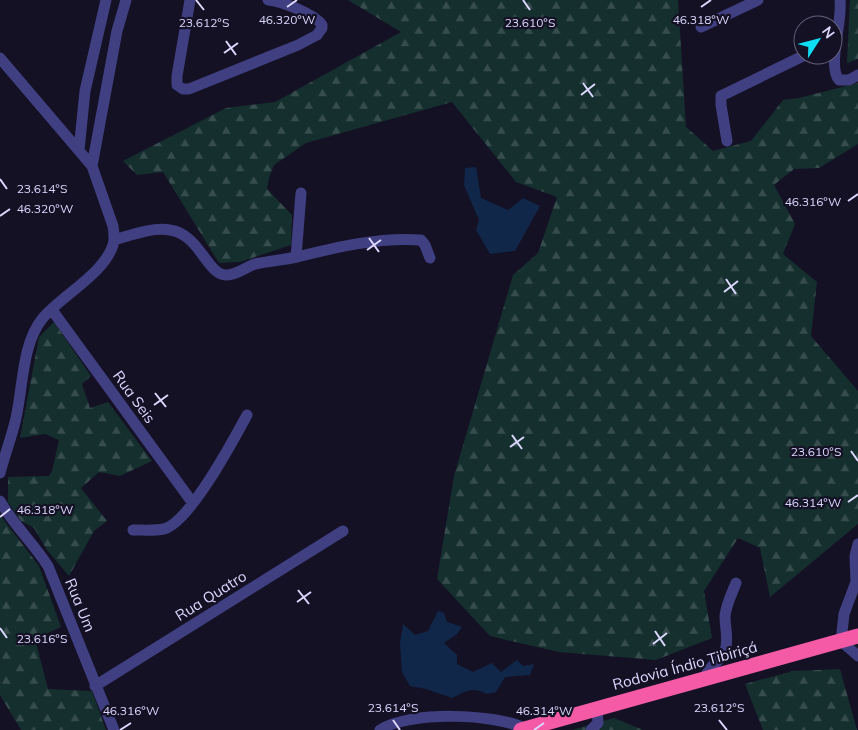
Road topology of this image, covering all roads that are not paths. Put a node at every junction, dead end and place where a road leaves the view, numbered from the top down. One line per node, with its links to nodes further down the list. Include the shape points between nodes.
1 (106, 0): 15 (street, via 85,91)
2 (126, 0): 16 (street, via 117,31)
3 (190, 0): 5 (street, via 177,76 178,85 183,89 311,39 320,32 322,28 314,17)
4 (268, 0): 5 (street)
5 (277, 0)
6 (758, 0): 9 (street)
7 (840, 0): 8 (street)
8 (838, 15)
9 (701, 27)
10 (0, 58): 15 (street)
11 (793, 61): 14 (street, via 721,96)
12 (833, 65): 13 (street, via 836,77 843,81)
13 (858, 75)
14 (727, 141)
15 (80, 150): 16 (street)
16 (92, 166): 18 (street, via 113,226)
17 (301, 193): 19 (street)
18 (114, 240): 19 (street, via 153,230 180,232 197,246 217,273 226,275 255,264); 21 (street, via 107,258 97,270)
19 (296, 257): 20 (street, via 357,244 419,240 424,242)
20 (430, 258)
21 (52, 310): 23 (street, via 30,341 16,419); 25 (street, Rua Seis)
22 (247, 414): 25 (street)
23 (0, 473)
24 (0, 501): 34 (street, Rua Um, via 48,566)
25 (192, 502): 26 (street, via 180,518 165,528)
26 (133, 530)
27 (343, 531): 34 (street, Rua Quatro)
28 (858, 544): 31 (street, via 856,582 844,614)
29 (736, 583): 33 (street, via 726,610 725,651 708,669)
30 (858, 636): 31 (highway, Rodovia Índio Tibiriçá)
31 (842, 641): 32 (street); 33 (highway, Rodovia Índio Tibiriçá)
32 (858, 656)
33 (704, 679): 35 (highway, Rodovia Índio Tibiriçá)
34 (96, 686): 37 (street, Rua Um)
35 (597, 708): 36 (highway, Rodovia Índio Tibiriçá); 39 (street, via 598,723)
36 (524, 729): 38 (street, via 517,724 490,719 432,717 394,723)
37 (114, 730)
38 (380, 730)
39 (591, 730)

